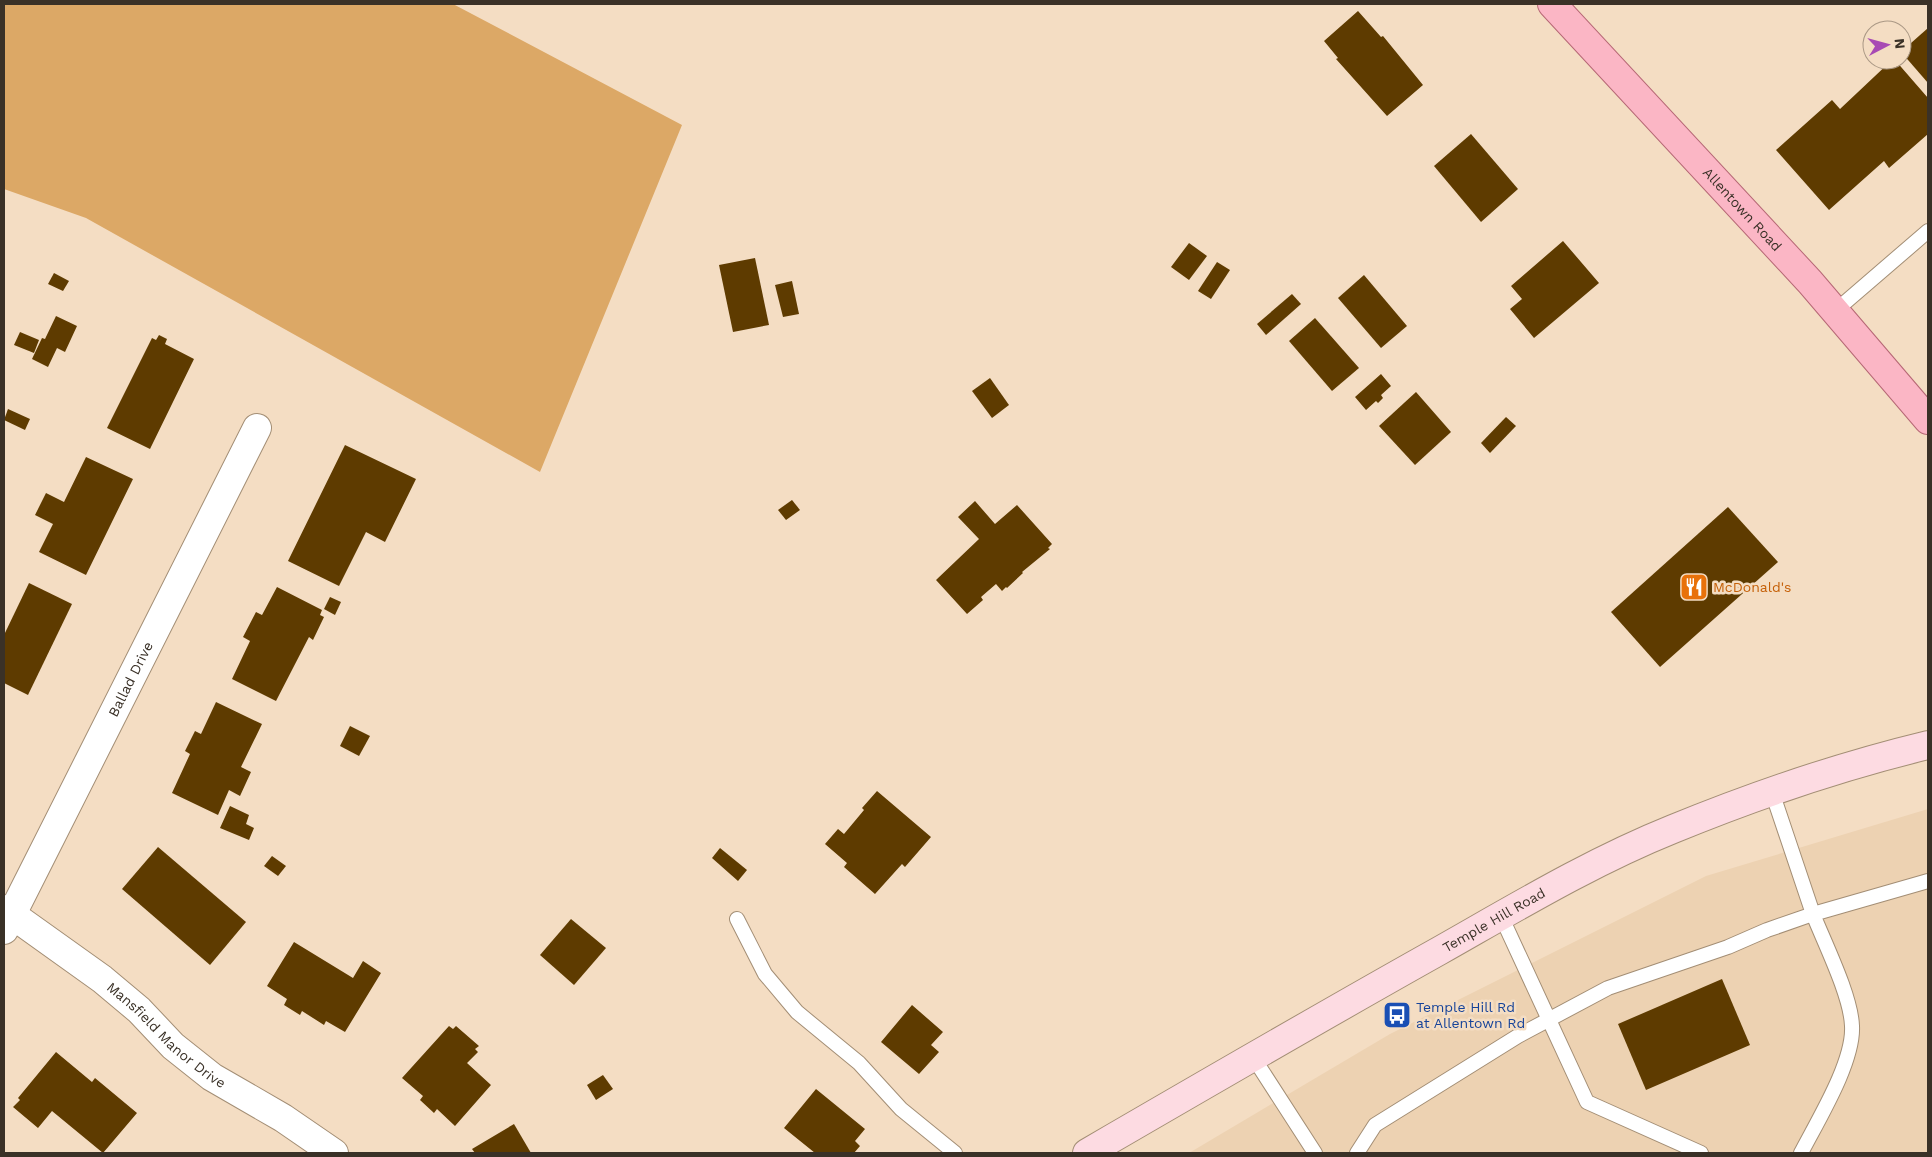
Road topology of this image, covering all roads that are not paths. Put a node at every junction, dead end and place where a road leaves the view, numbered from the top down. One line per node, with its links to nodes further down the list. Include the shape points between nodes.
1 (1552, 4): 3 (main road, Allentown Road, via 1810,282)
2 (1928, 231): 3 (lane)
3 (1834, 312): 4 (main road, Allentown Road)
4 (1925, 408)
5 (257, 428): 11 (street, Ballad Drive)
6 (1928, 745): 7 (main road, Temple Hill Road, via 1867,760)
7 (1772, 792): 9 (lane); 10 (main road, Temple Hill Road, via 1671,829 1558,884)
8 (1928, 882): 9 (lane)
9 (1813, 914): 13 (lane, via 1608,988); 21 (lane, via 1846,997 1852,1026 1847,1062)
10 (1501, 916): 13 (lane); 14 (main road, Temple Hill Road)
11 (6, 917): 15 (street, Mansfield Manor Drive, via 102,979 139,1010 173,1046 212,1077 283,1118)
12 (738, 919): 16 (lane, via 764,974 797,1012 859,1063 901,1109)
13 (1548, 1020): 19 (lane, via 1375,1125); 20 (lane, via 1587,1102)
14 (1253, 1057): 17 (main road, Temple Hill Road); 18 (lane)
15 (334, 1153)
16 (955, 1153)
17 (1087, 1153)
18 (1315, 1153)
19 (1357, 1153)
20 (1702, 1153)
21 (1801, 1153)

